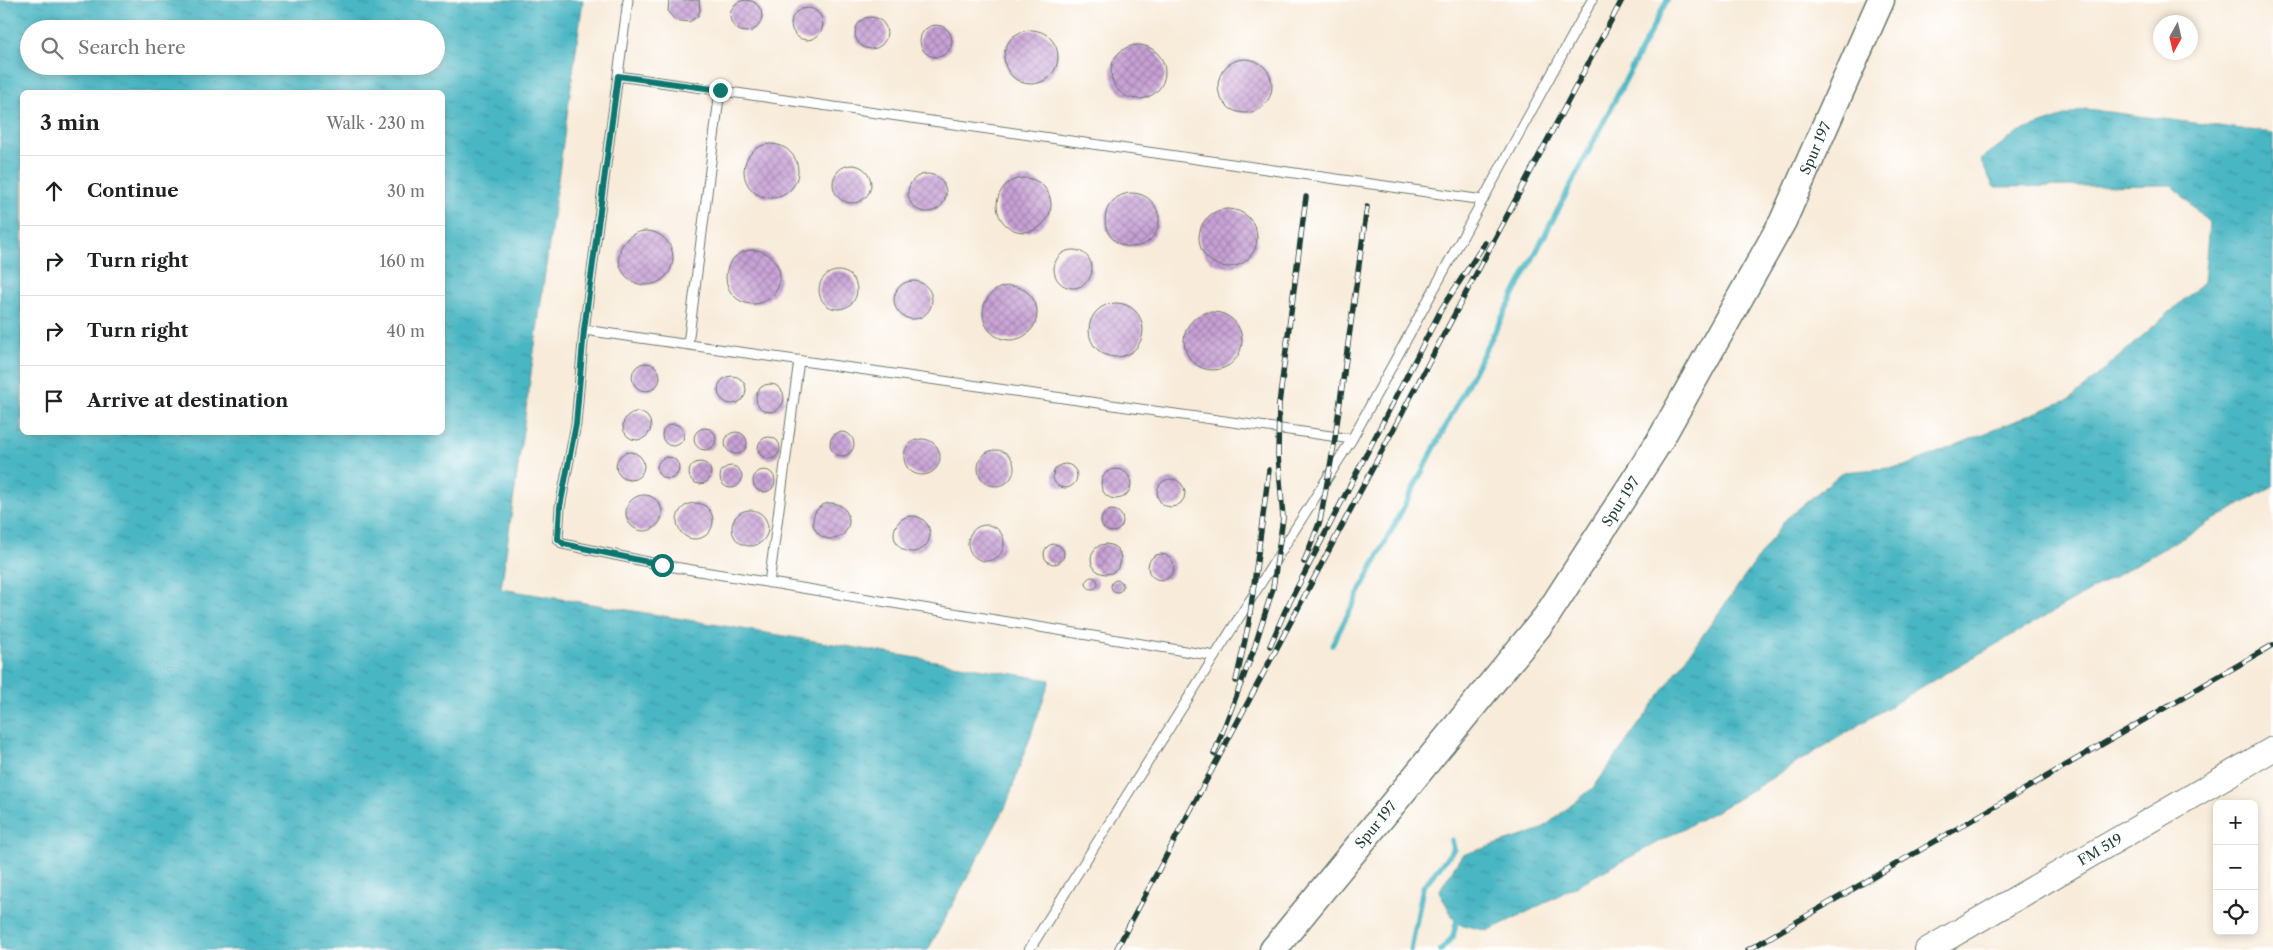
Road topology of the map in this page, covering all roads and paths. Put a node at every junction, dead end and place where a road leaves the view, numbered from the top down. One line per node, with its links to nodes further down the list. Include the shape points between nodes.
1 (628, 0): 4 (lane)
2 (1592, 0): 6 (lane)
3 (1881, 0): 15 (main road, Spur 197, via 1783,221 1659,442 1546,617)
4 (618, 76): 5 (lane); 7 (lane)
5 (720, 90): 6 (lane); 8 (lane)
6 (1482, 200): 10 (lane)
7 (584, 330): 8 (lane); 11 (lane, via 576,424 560,507 558,539 564,544 662,565)
8 (688, 344): 9 (lane)
9 (799, 360): 10 (lane); 11 (lane)
10 (1352, 439): 12 (lane)
11 (769, 582): 12 (lane)
12 (1215, 656): 14 (lane)
13 (2273, 749): 16 (main road, FM 519 / FM 519)
14 (1029, 950)
15 (1273, 950)
16 (1927, 950)

